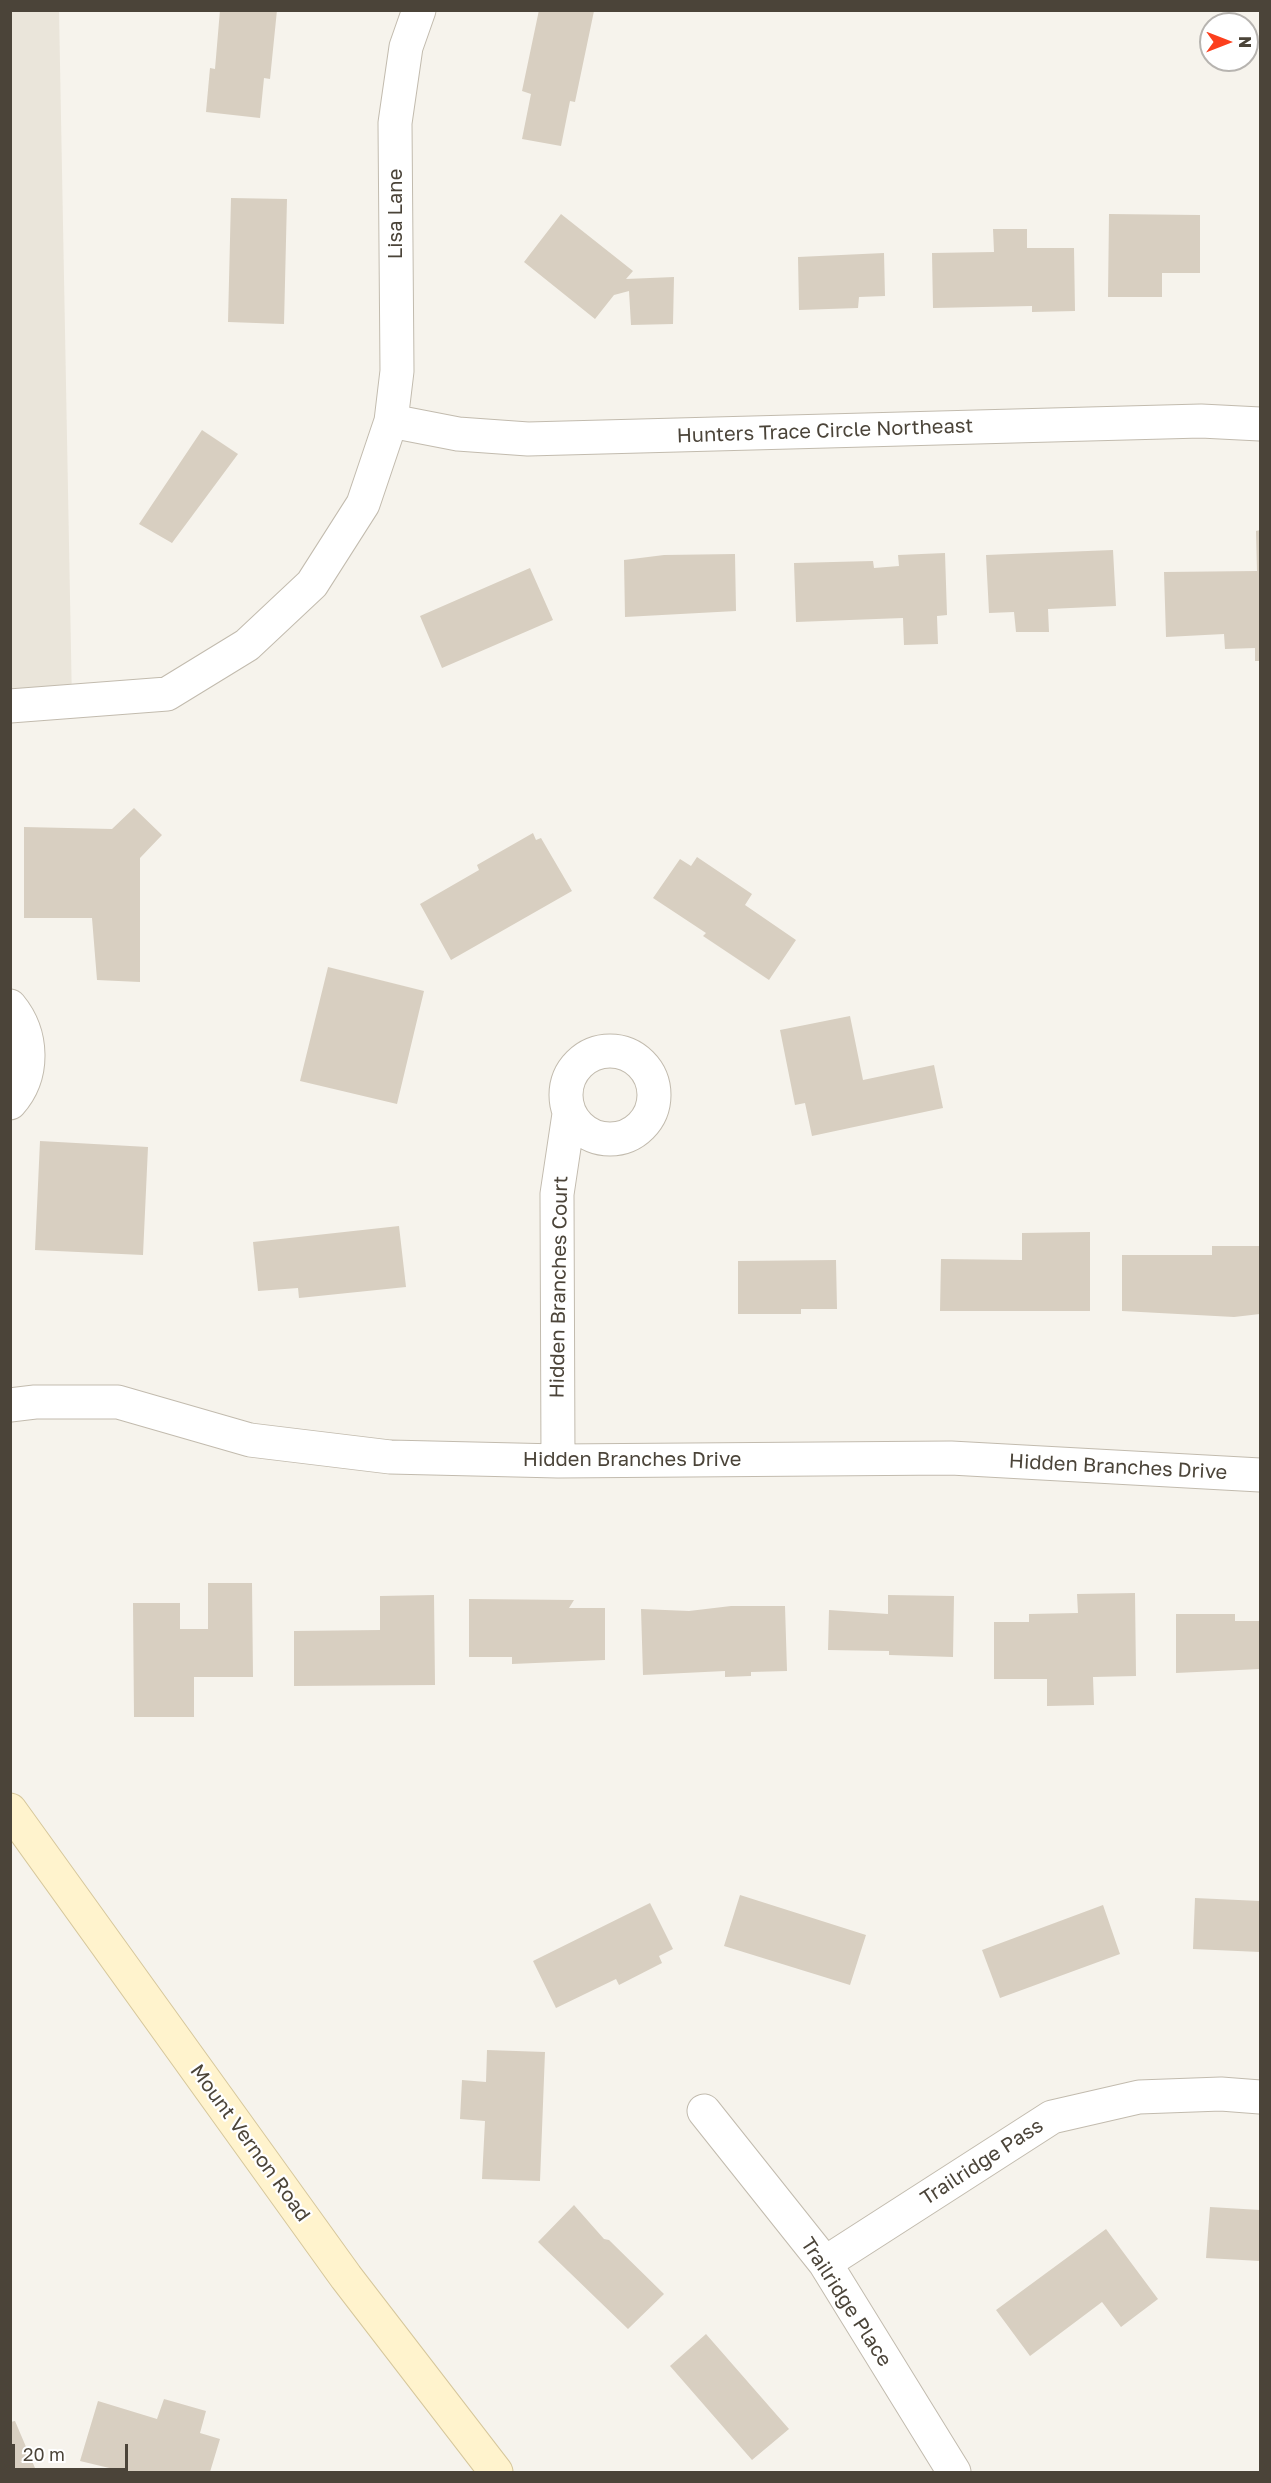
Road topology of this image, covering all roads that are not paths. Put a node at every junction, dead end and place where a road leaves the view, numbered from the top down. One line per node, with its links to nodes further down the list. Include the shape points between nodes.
1 (419, 10): 2 (street, Lisa Lane, via 406,47 396,123 397,371)
2 (391, 421): 3 (street, Hunters Trace Circle Northeast, via 458,434 528,439 1201,421); 4 (street, Lisa Lane, via 363,504 312,584 247,645 167,694)
3 (1260, 424)
4 (10, 706)
5 (10, 1006): 6 (street, via 22,1020 29,1043 26,1076)
6 (10, 1103)
7 (569, 1114): 9 (street, Hidden Branches Court, via 557,1194)
8 (10, 1406): 9 (street, Hidden Branches Drive, via 35,1402 118,1402 250,1440 390,1457)
9 (558, 1461): 10 (street, Hidden Branches Drive, via 951,1458)
10 (1260, 1475)
11 (10, 1810): 15 (street, Mount Vernon Road, via 346,2277)
12 (1260, 2097): 14 (street, Trailridge Pass, via 1139,2097 1052,2117)
13 (704, 2111): 14 (street, Trailridge Place)
14 (825, 2263): 16 (street, Trailridge Place)
15 (496, 2472)
16 (954, 2472)

